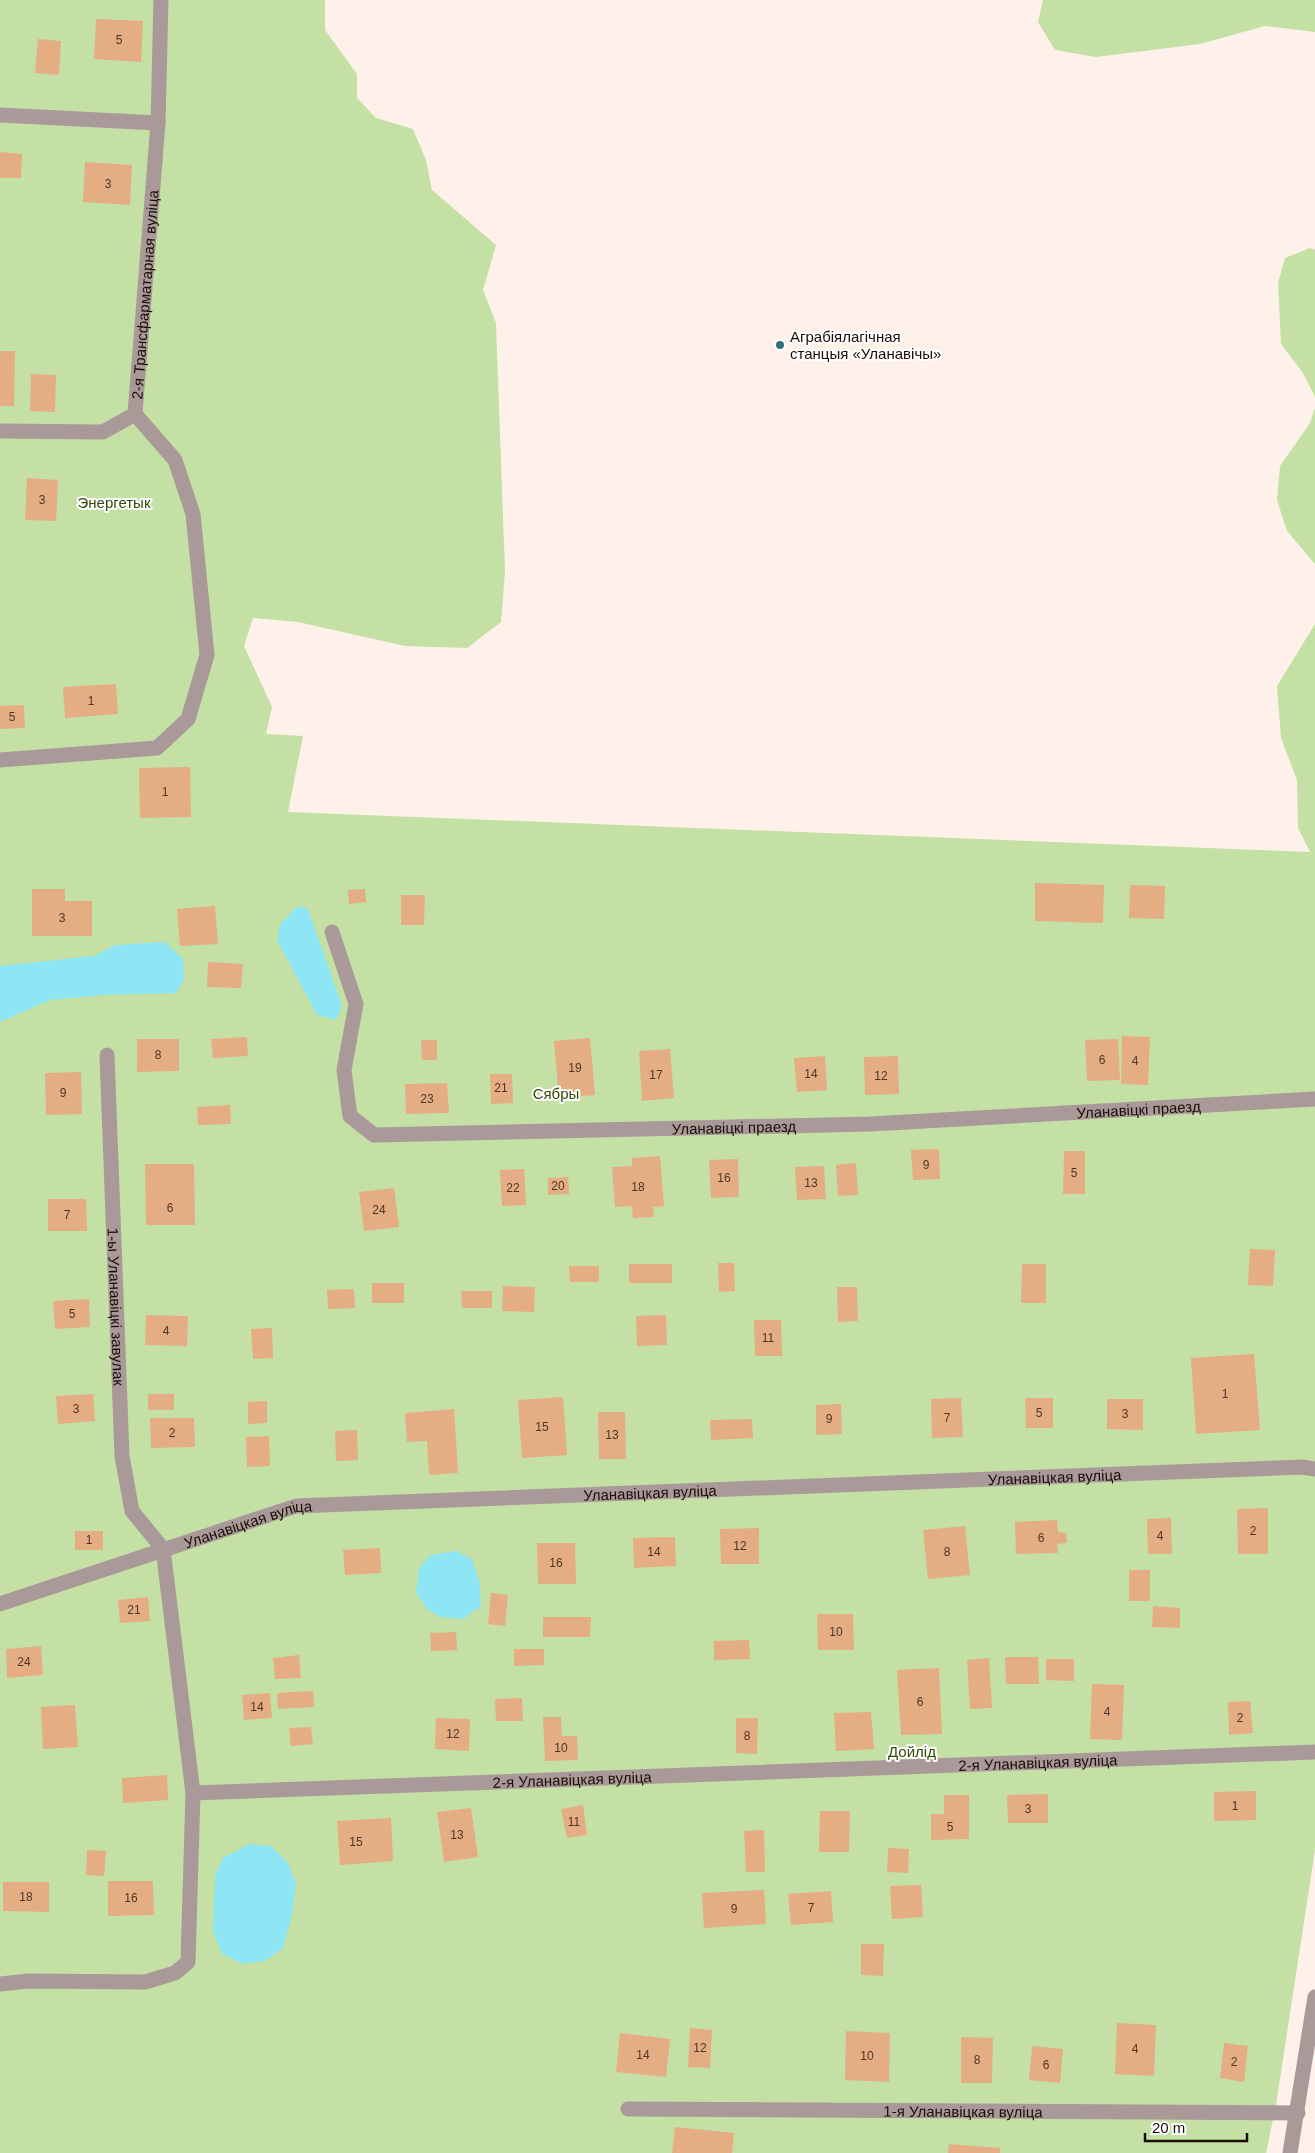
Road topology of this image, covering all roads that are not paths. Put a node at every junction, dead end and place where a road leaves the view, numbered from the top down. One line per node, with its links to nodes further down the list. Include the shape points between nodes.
1 (161, 0): 3 (street, 2-я Трансфарматарная вуліца)
2 (0, 115): 3 (street)
3 (158, 123): 4 (street, 2-я Трансфарматарная вуліца)
4 (135, 414): 5 (street, via 103,432); 6 (street, 2-я Трансфарматарная вуліца, via 175,460 193,514 207,655 188,719 157,748)
5 (0, 431)
6 (0, 760)
7 (332, 932): 9 (street, Уланавіцкі праезд, via 356,1004 344,1070 350,1116 374,1135 870,1124)
8 (107, 1055): 11 (street, 1-ы Уланавіцкі завулак, via 122,1456 132,1511)
9 (1315, 1099)
10 (1315, 1469): 11 (street, Уланавіцкая вуліца, via 296,1506)
11 (163, 1549): 12 (street, Уланавіцкая вуліца); 14 (street)
12 (0, 1604)
13 (1315, 1752): 14 (street, 2-я Уланавіцкая вуліца)
14 (193, 1792): 15 (street, via 188,1962 175,1974 145,1982 28,1981)
15 (0, 1984)
16 (1315, 1997): 18 (street)
17 (628, 2109): 18 (street, 1-я Уланавіцкая вуліца)
18 (1298, 2113): 19 (street)
19 (1290, 2153)

